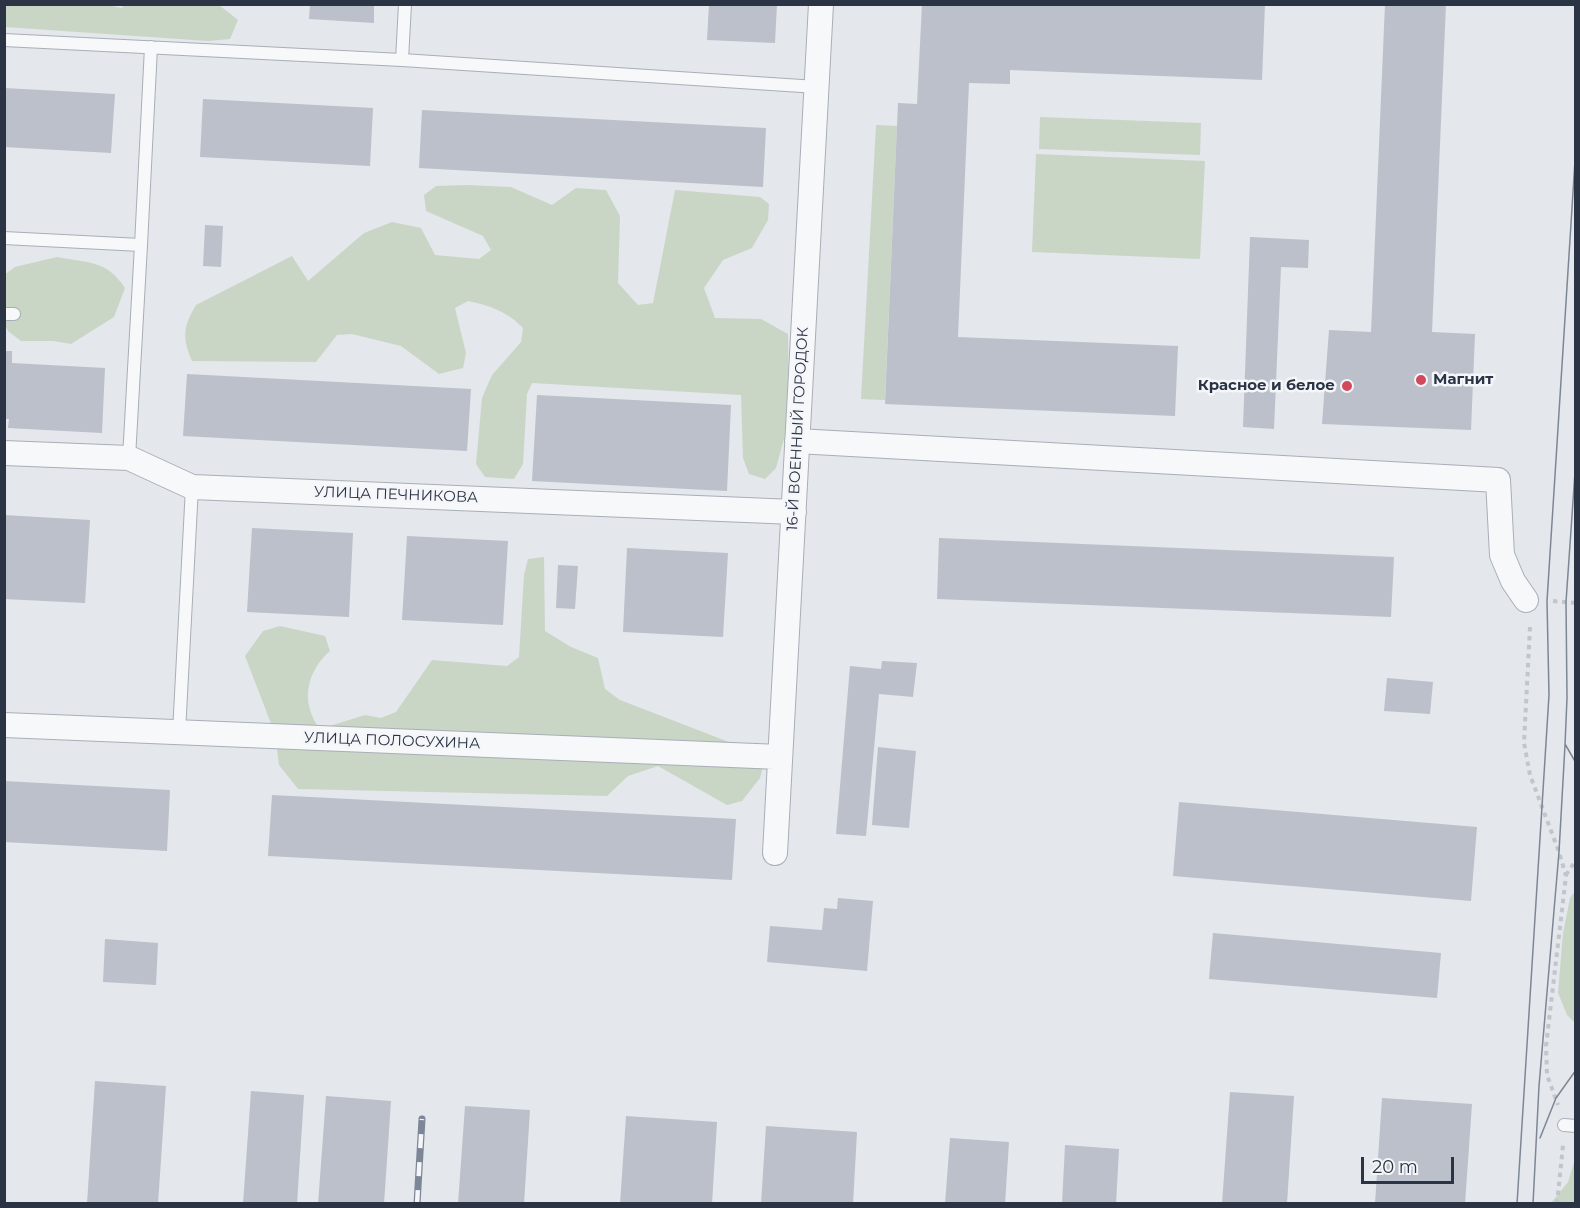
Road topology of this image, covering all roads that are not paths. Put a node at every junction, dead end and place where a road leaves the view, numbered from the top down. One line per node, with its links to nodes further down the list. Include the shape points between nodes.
1 (405, 4): 5 (lane)
2 (821, 4): 6 (street, 16-Й ВОЕННЫЙ ГОРОДОК)
3 (4, 40): 4 (lane)
4 (152, 48): 5 (lane); 8 (lane)
5 (402, 60): 6 (lane)
6 (817, 87): 9 (street, 16-Й ВОЕННЫЙ ГОРОДОК)
7 (4, 238): 8 (lane)
8 (141, 245): 11 (lane)
9 (797, 441): 13 (street, 16-Й ВОЕННЫЙ ГОРОДОК); 14 (street, via 1498,480 1502,555)
10 (4, 453): 11 (street, УЛИЦА ПЕЧНИКОВА)
11 (129, 458): 12 (street, УЛИЦА ПЕЧНИКОВА)
12 (192, 487): 13 (street, УЛИЦА ПЕЧНИКОВА); 16 (lane)
13 (794, 512): 17 (street, 16-Й ВОЕННЫЙ ГОРОДОК)
14 (1526, 600)
15 (4, 725): 16 (street, УЛИЦА ПОЛОСУХИНА)
16 (179, 732): 17 (street, УЛИЦА ПОЛОСУХИНА)
17 (780, 757): 18 (street, 16-Й ВОЕННЫЙ ГОРОДОК)
18 (776, 853)

